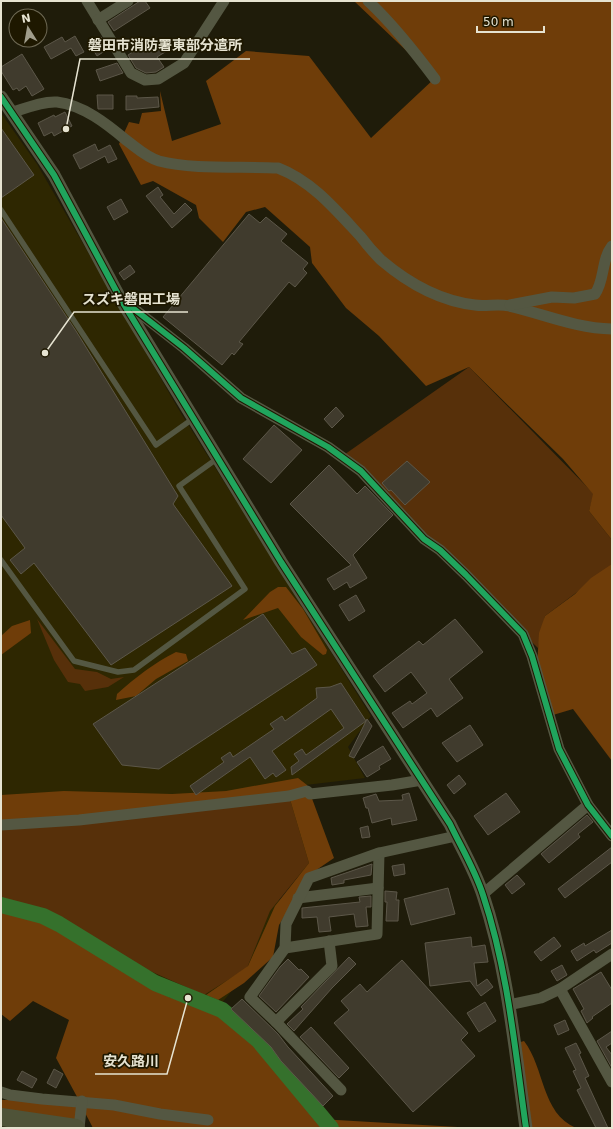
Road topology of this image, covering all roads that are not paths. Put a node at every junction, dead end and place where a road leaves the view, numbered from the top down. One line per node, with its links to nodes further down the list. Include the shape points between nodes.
1 (87, 1): 5 (street)
2 (128, 1): 5 (street)
3 (224, 1): 5 (street, via 184,63 158,79 145,80 131,73)
4 (368, 1): 6 (street, via 407,42)
5 (98, 20)
6 (435, 78)
7 (1, 96): 8 (street)
8 (13, 112): 11 (street, via 54,175); 12 (street, via 57,102 101,120 142,153 158,160 181,165 278,168 313,188 340,213 380,259 407,281 449,301 477,306)
9 (1, 210): 14 (lane, via 156,445)
10 (612, 246): 12 (street, via 604,264 600,288 595,294 574,298 552,297)
11 (120, 298): 14 (street); 18 (street, via 184,348 241,398 322,444 361,471 424,539 440,550 523,634 532,656 559,749)
12 (508, 306): 13 (street, via 561,322)
13 (612, 330)
14 (194, 418): 15 (street)
15 (218, 458): 16 (lane, via 178,486 245,589 134,670 118,672 74,661); 17 (street, via 281,562)
16 (1, 560)
17 (422, 780): 19 (street, via 392,786 310,794 307,791 289,796 79,820); 20 (street)
18 (588, 805): 21 (street); 24 (street)
19 (1, 825)
20 (456, 836): 22 (street); 24 (street)
21 (612, 836)
22 (379, 853): 23 (street); 25 (street, via 309,878)
23 (378, 888): 25 (street); 26 (street, via 377,934)
24 (483, 894): 30 (street, via 498,944)
25 (298, 898): 27 (street, via 286,924)
26 (329, 941): 27 (street); 31 (street, via 332,966)
27 (285, 948): 31 (street, via 250,997)
28 (612, 954): 29 (street)
29 (560, 989): 30 (street, via 541,998); 32 (street)
30 (509, 1005): 40 (street)
31 (276, 1022): 33 (street)
32 (612, 1082)
33 (341, 1090)
34 (1, 1092): 35 (street)
35 (82, 1102): 37 (street); 39 (street)
36 (1, 1117): 38 (highway)
37 (208, 1120)
38 (76, 1128)
39 (79, 1128)
40 (526, 1128)

